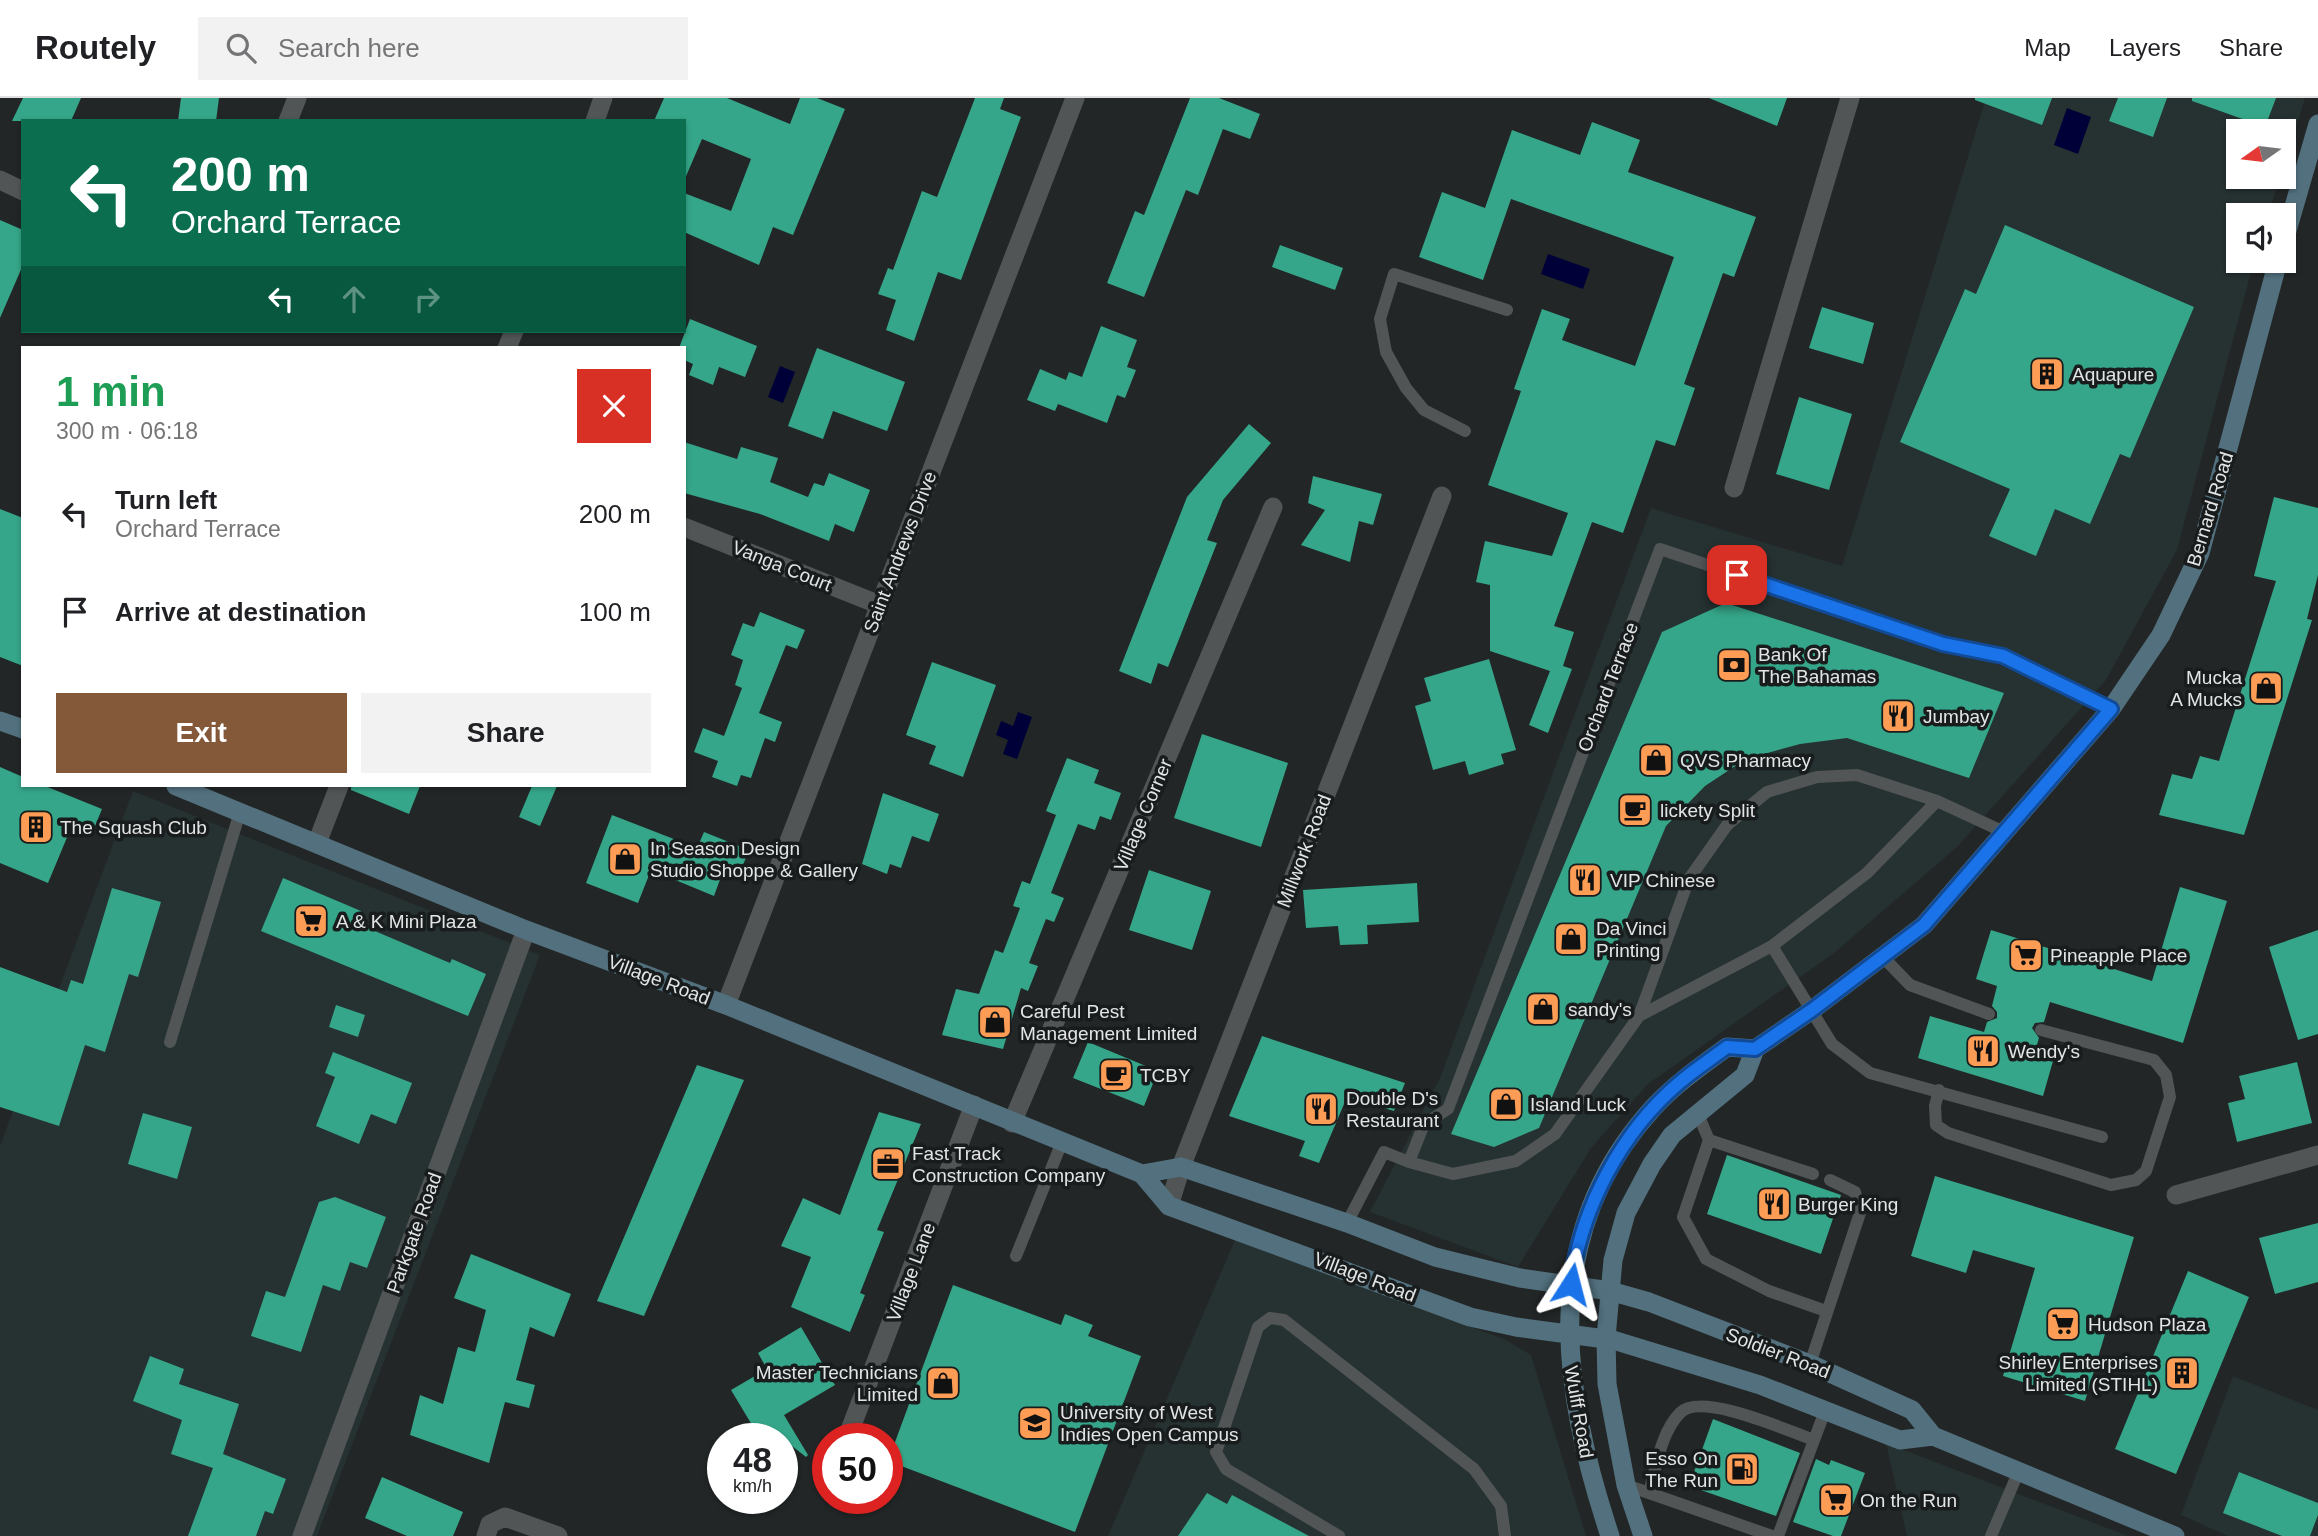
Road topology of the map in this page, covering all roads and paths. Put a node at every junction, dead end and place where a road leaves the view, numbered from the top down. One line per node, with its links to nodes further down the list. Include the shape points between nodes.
1 (297, 98): 5 (street)
2 (602, 98): 6 (street)
3 (1075, 98): 18 (street, Saint Andrews Drive)
4 (1850, 98): 14 (street)
5 (289, 119)
6 (596, 119)
7 (2318, 124): 10 (main road)
8 (0, 180): 9 (street)
9 (21, 190)
10 (2295, 203)
11 (2275, 273): 19 (main road, Bernard Road, via 2200,553 2161,635)
12 (1507, 310): 13 (lane, via 1394,274 1380,319 1386,352 1424,410)
13 (1465, 431)
14 (1734, 488)
15 (1442, 496): 47 (street, Millwork Road)
16 (1273, 507): 41 (street, Village Corner)
17 (686, 528): 18 (street, Vanga Court)
18 (880, 605): 31 (street, Saint Andrews Drive)
19 (2111, 709): 26 (main road, Bernard Road); 46 (lane, Orchard Terrace, via 2003,656 1943,644 1660,549 1448,1110 1424,1124)
20 (0, 721): 21 (main road)
21 (21, 728)
22 (178, 787): 25 (main road, Village Road)
23 (339, 787): 27 (street)
24 (1937, 801): 26 (lane); 29 (lane, via 1867,873); 34 (lane, via 1857,775 1817,777 1767,793 1727,825 1689,879)
25 (240, 812): 27 (main road, Village Road); 36 (lane)
26 (2004, 832): 30 (main road, Bernard Road, via 1924,925)
27 (317, 843): 28 (main road, Village Road)
28 (526, 930): 31 (main road, Village Road); 68 (street, Parkgate Road)
29 (1772, 946): 32 (lane); 34 (lane)
30 (1882, 956): 32 (main road, Bernard Road); 33 (lane, via 1910,985)
31 (726, 1005): 39 (main road, Village Road)
32 (1812, 1010): 37 (main road, Bernard Road); 38 (lane, via 1832,1044 1870,1073)
33 (1989, 1014)
34 (1639, 1016): 46 (lane, via 1555,1134 1516,1161 1452,1174)
35 (2041, 1030): 38 (lane, via 2154,1060 2163,1068 2170,1097 2146,1171 2136,1180 2111,1185 1948,1133 1936,1125)
36 (170, 1042)
37 (1755, 1049): 40 (main road, Bernard Road, via 1745,1075); 55 (main road, via 1727,1047 1652,1109 1619,1154 1591,1205)
38 (1939, 1090): 42 (lane)
39 (975, 1105): 41 (main road, Village Road); 62 (street, Village Lane)
40 (1697, 1112): 43 (lane); 56 (main road, Bernard Road, via 1672,1135 1626,1213)
41 (1012, 1123): 44 (main road, Village Road)
42 (2102, 1137)
43 (1709, 1140): 49 (lane); 57 (lane, via 1683,1217 1706,1259 1769,1291)
44 (1062, 1142): 48 (main road, Village Road); 54 (lane)
45 (2318, 1155): 51 (street)
46 (1409, 1161): 53 (lane, via 1384,1152)
47 (1181, 1167): 48 (main road); 52 (street, Millwork Road); 53 (main road)
48 (1142, 1174): 52 (main road, Village Road)
49 (1813, 1174)
50 (1830, 1180): 57 (lane, via 1856,1192 1860,1213)
51 (2176, 1195)
52 (1169, 1206): 58 (main road, Village Road, via 1470,1317)
53 (1347, 1223): 55 (main road, via 1468,1266)
54 (1016, 1256)
55 (1571, 1284): 56 (main road); 58 (main road, Wulff Road)
56 (1610, 1291): 59 (main road, Wulff Road); 60 (main road, Soldier Road)
57 (1826, 1311): 60 (lane)
58 (1568, 1333): 59 (main road, Village Road); 73 (main road, Wulff Road, via 1580,1432)
59 (1606, 1338): 61 (main road, Soldier Road, via 1760,1385); 66 (main road, Wulff Road, via 1607,1384)
60 (1810, 1364): 63 (main road, Soldier Road, via 1912,1410)
61 (1825, 1411): 63 (main road, Soldier Road, via 1900,1440); 64 (lane)
62 (853, 1423)
63 (1933, 1436): 65 (main road, Soldier Road)
64 (1814, 1440): 67 (lane, via 1717,1407 1688,1407 1679,1413 1661,1449); 76 (lane)
65 (2018, 1473): 77 (lane); 78 (main road, Soldier Road)
66 (1626, 1485): 67 (lane); 74 (main road, Wulff Road)
67 (1648, 1493): 75 (lane)
68 (302, 1536)
69 (486, 1536): 70 (street, via 497,1519 505,1517)
70 (558, 1536)
71 (1339, 1536): 72 (lane, via 1226,1469 1216,1452 1258,1328 1270,1318 1284,1320 1474,1469 1501,1506)
72 (1505, 1536)
73 (1610, 1536)
74 (1643, 1536)
75 (1772, 1536)
76 (1778, 1536)
77 (1991, 1536)
78 (2175, 1536)

